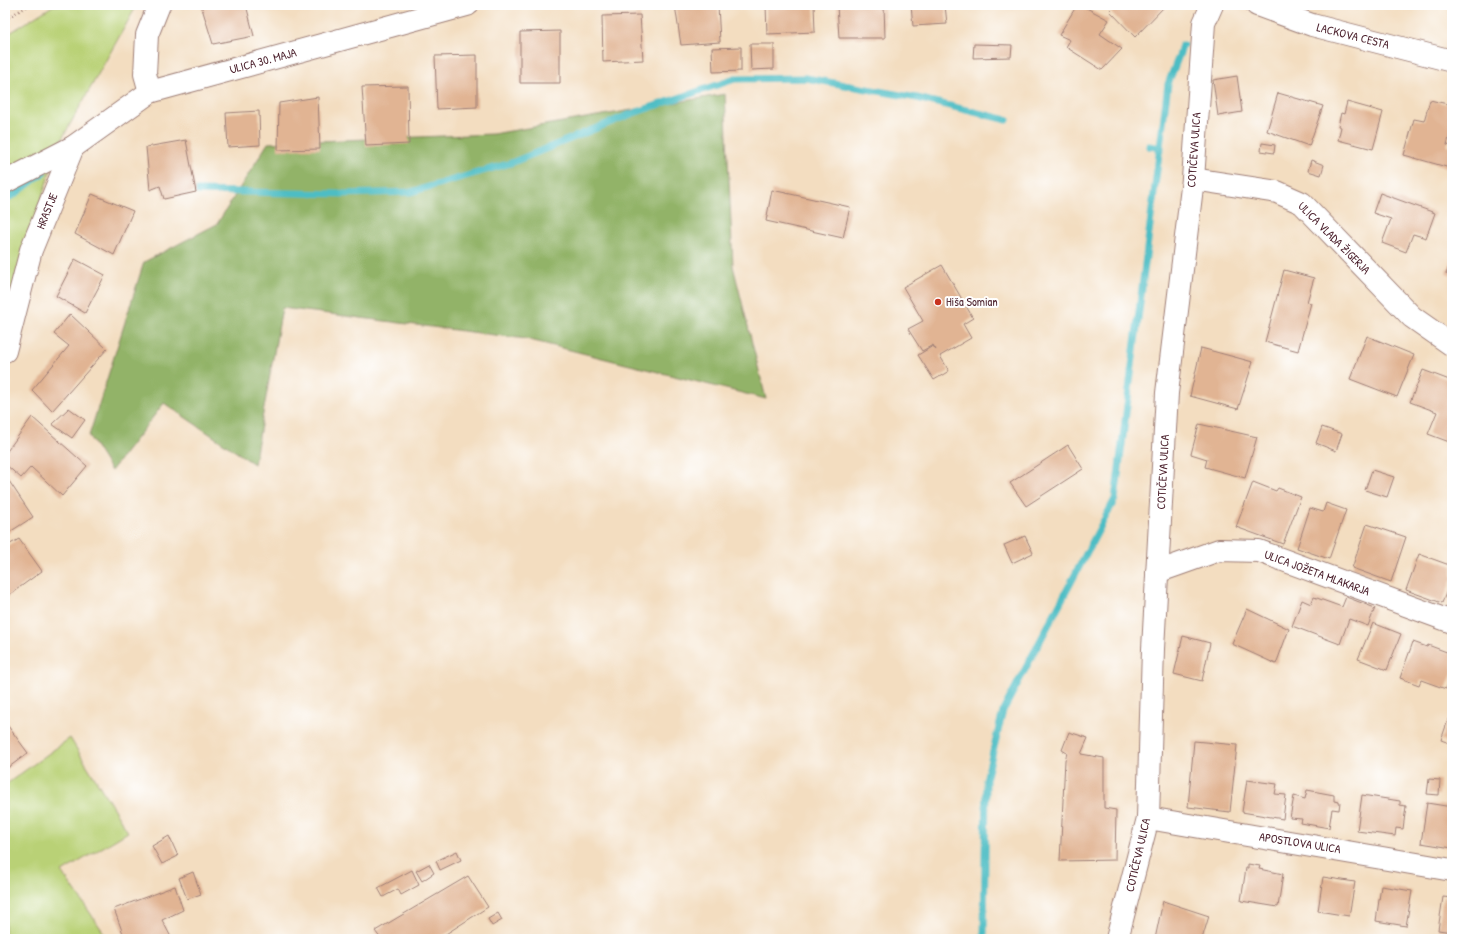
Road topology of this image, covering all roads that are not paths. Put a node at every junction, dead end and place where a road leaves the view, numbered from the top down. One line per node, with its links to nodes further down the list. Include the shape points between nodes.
1 (159, 5): 6 (street, via 146,35 145,74)
2 (466, 5): 6 (street, ULICA 30. MAJA)
3 (1212, 5): 8 (street, COTIČEVA ULICA, via 1204,23)
4 (1257, 5): 5 (street, LACKOVA CESTA, via 1312,25)
5 (1452, 61)
6 (150, 92): 7 (street, ULICA 30. MAJA)
7 (73, 147): 9 (street); 11 (street, HRASTJE, via 31,250)
8 (1193, 179): 10 (street, ULICA VLADA ŽIGERJA, via 1276,192 1302,203 1412,317); 12 (street, COTIČEVA ULICA, via 1167,393)
9 (5, 182)
10 (1452, 345)
11 (5, 351)
12 (1157, 572): 13 (street, ULICA JOŽETA MLAKARJA, via 1219,550 1259,551); 14 (street, COTIČEVA ULICA, via 1152,648)
13 (1452, 622)
14 (1148, 818): 15 (street, APOSTLOVA ULICA); 16 (street, COTIČEVA ULICA)
15 (1452, 870)
16 (1117, 939)

